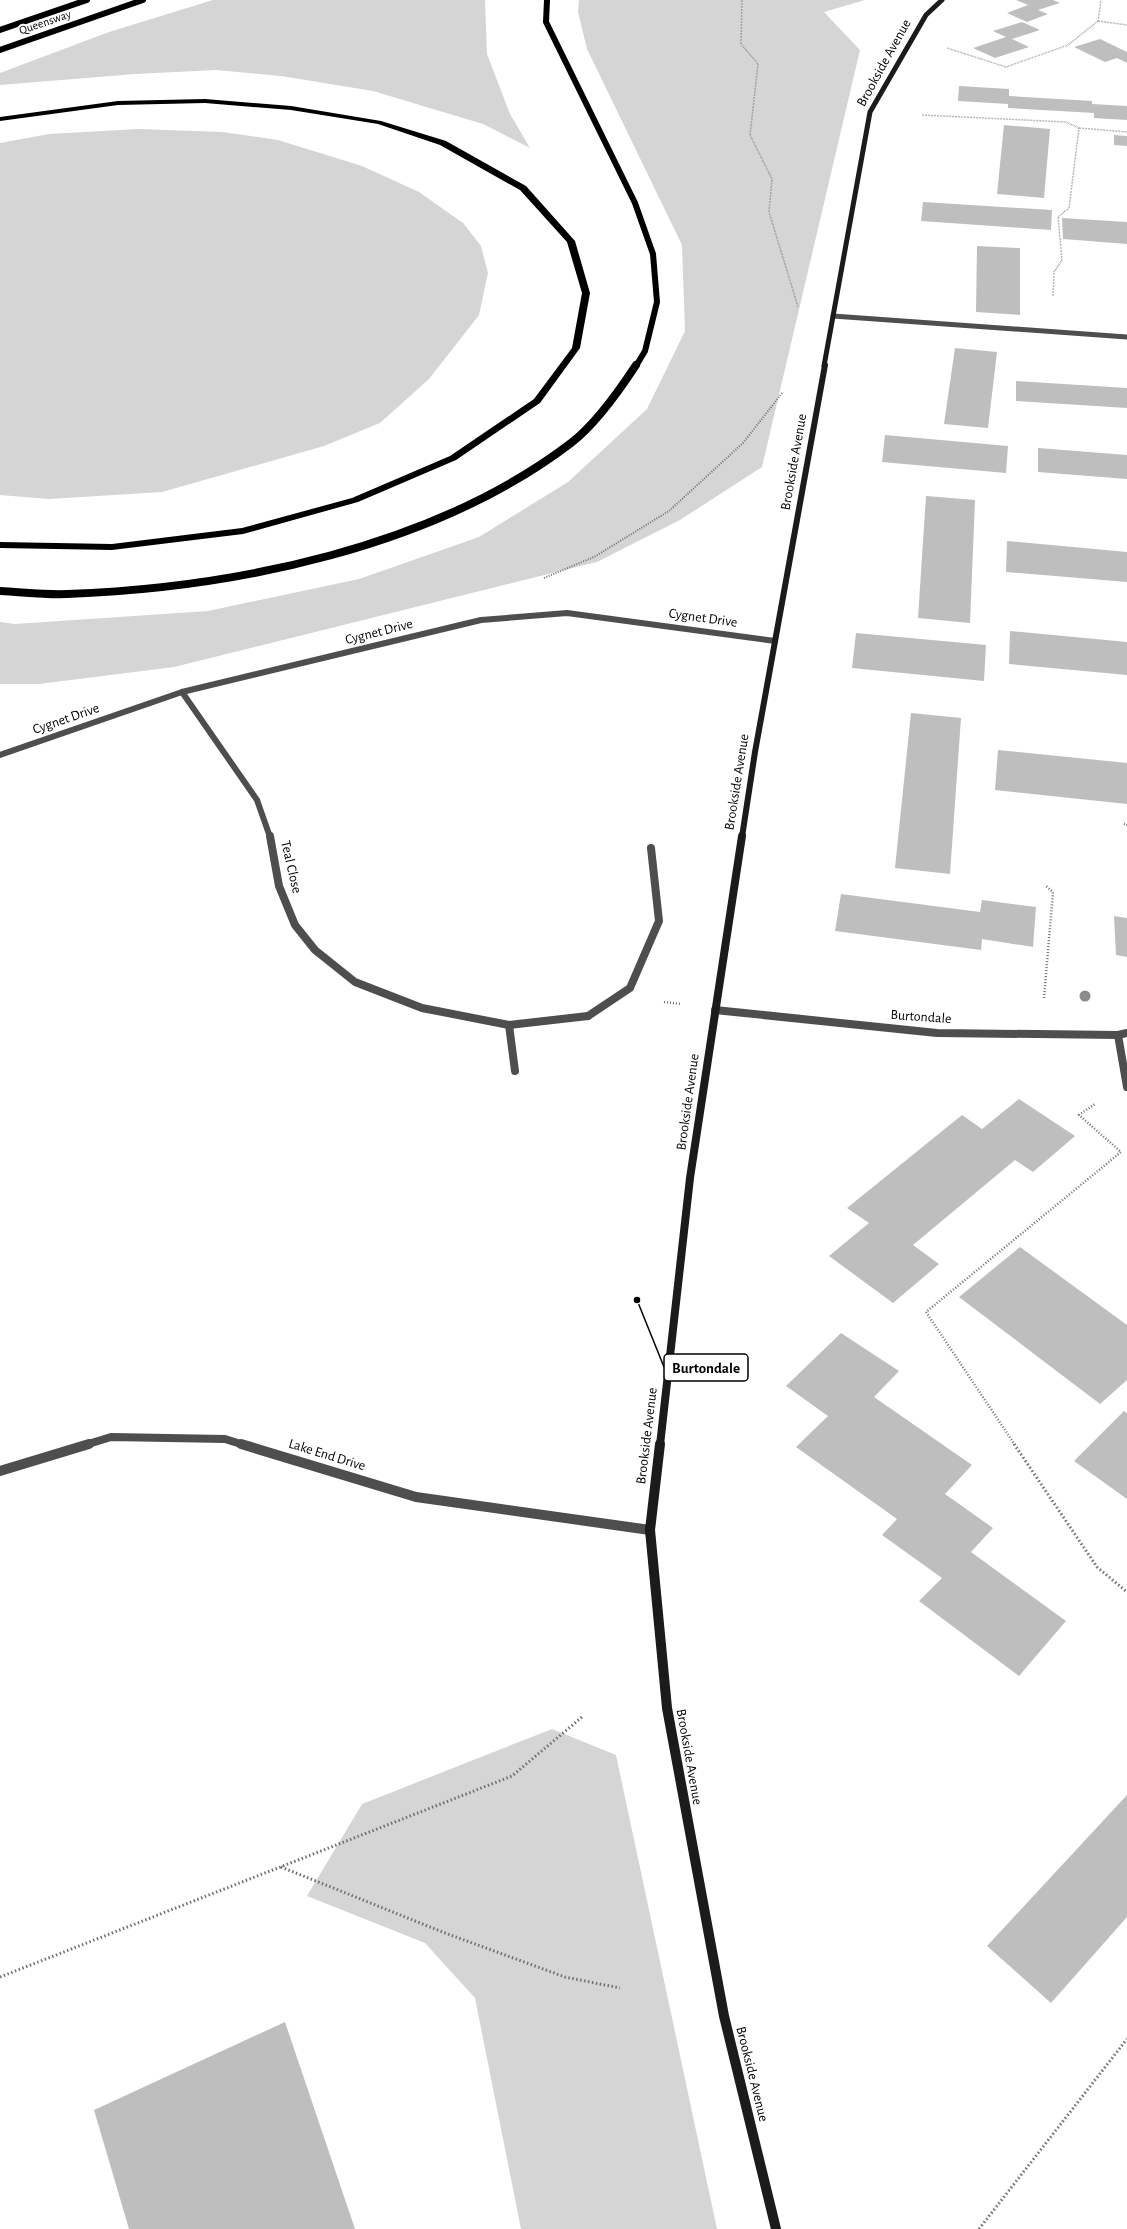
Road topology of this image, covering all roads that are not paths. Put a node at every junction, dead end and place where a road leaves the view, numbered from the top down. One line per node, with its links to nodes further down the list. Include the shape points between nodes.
1 (87, 0): 5 (main road, Queensway)
2 (143, 0): 6 (main road, Queensway)
3 (547, 0): 11 (main road, via 546,22 635,203 653,254 657,302 645,351 616,396 572,442 517,479 423,526 304,563 183,585 66,594)
4 (942, 0): 8 (street, Brookside Avenue, via 926,15 870,112)
5 (0, 30)
6 (0, 50)
7 (0, 119): 10 (highway, via 118,103 205,101 291,108 378,122 443,143 523,188 571,241 586,293 576,348 537,401 453,458 355,500 243,531 112,546)
8 (834, 316): 9 (street); 12 (street, Brookside Avenue)
9 (1127, 337)
10 (0, 545)
11 (0, 591)
12 (775, 641): 13 (street, Cygnet Drive, via 567,613 481,620); 16 (street, Brookside Avenue)
13 (182, 692): 14 (street, Cygnet Drive); 17 (street, Teal Close, via 257,800 271,839 279,886 295,925 315,950 355,982 415,1005)
14 (0, 755)
15 (651, 848): 17 (street, Teal Close, via 659,921 630,988 588,1016)
16 (715, 1010): 19 (street, Burtondale, via 937,1033); 23 (street, Brookside Avenue, via 690,1178)
17 (509, 1025): 20 (street)
18 (1127, 1033): 19 (street, Burtondale)
19 (1118, 1035): 21 (street)
20 (515, 1071)
21 (1126, 1086)
22 (0, 1471): 23 (street, Lake End Drive, via 111,1437 225,1439 416,1497)
23 (650, 1530): 24 (street, Brookside Avenue, via 667,1708 724,2016)
24 (776, 2229)

